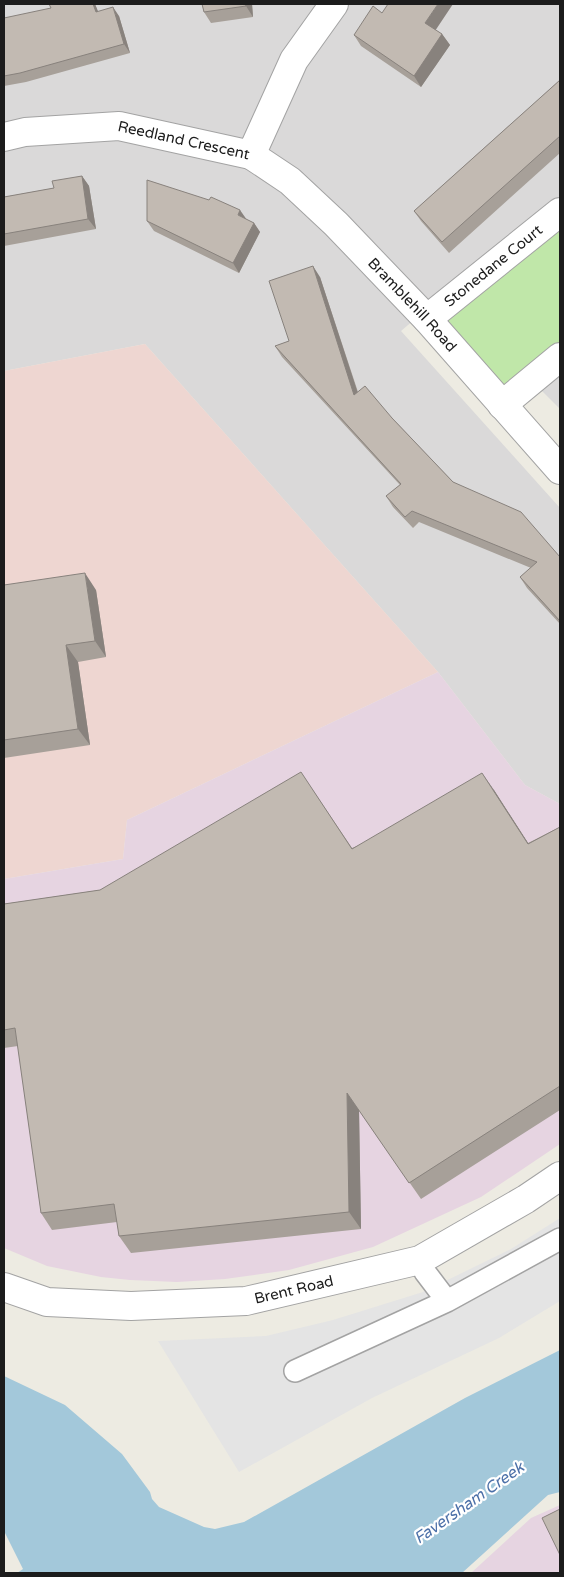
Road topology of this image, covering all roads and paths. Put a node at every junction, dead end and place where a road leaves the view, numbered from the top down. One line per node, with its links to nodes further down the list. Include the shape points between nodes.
1 (334, 4): 3 (street, Reedland Crescent, via 294,60)
2 (4, 137): 3 (street, Reedland Crescent, via 25,132 119,126)
3 (251, 156): 5 (street, Bramblehill Road, via 290,181 336,224)
4 (560, 212): 5 (street, Stonedane Court)
5 (427, 320): 7 (street, Bramblehill Road)
6 (560, 357): 7 (street)
7 (502, 406): 8 (street, Bramblehill Road)
8 (560, 470)
9 (560, 1176): 11 (street, Brent Road)
10 (560, 1239): 13 (lane)
11 (420, 1260): 12 (street, Brent Road, via 246,1301 131,1306 47,1302); 13 (lane)
12 (4, 1288)
13 (447, 1301): 14 (lane)
14 (295, 1371)

